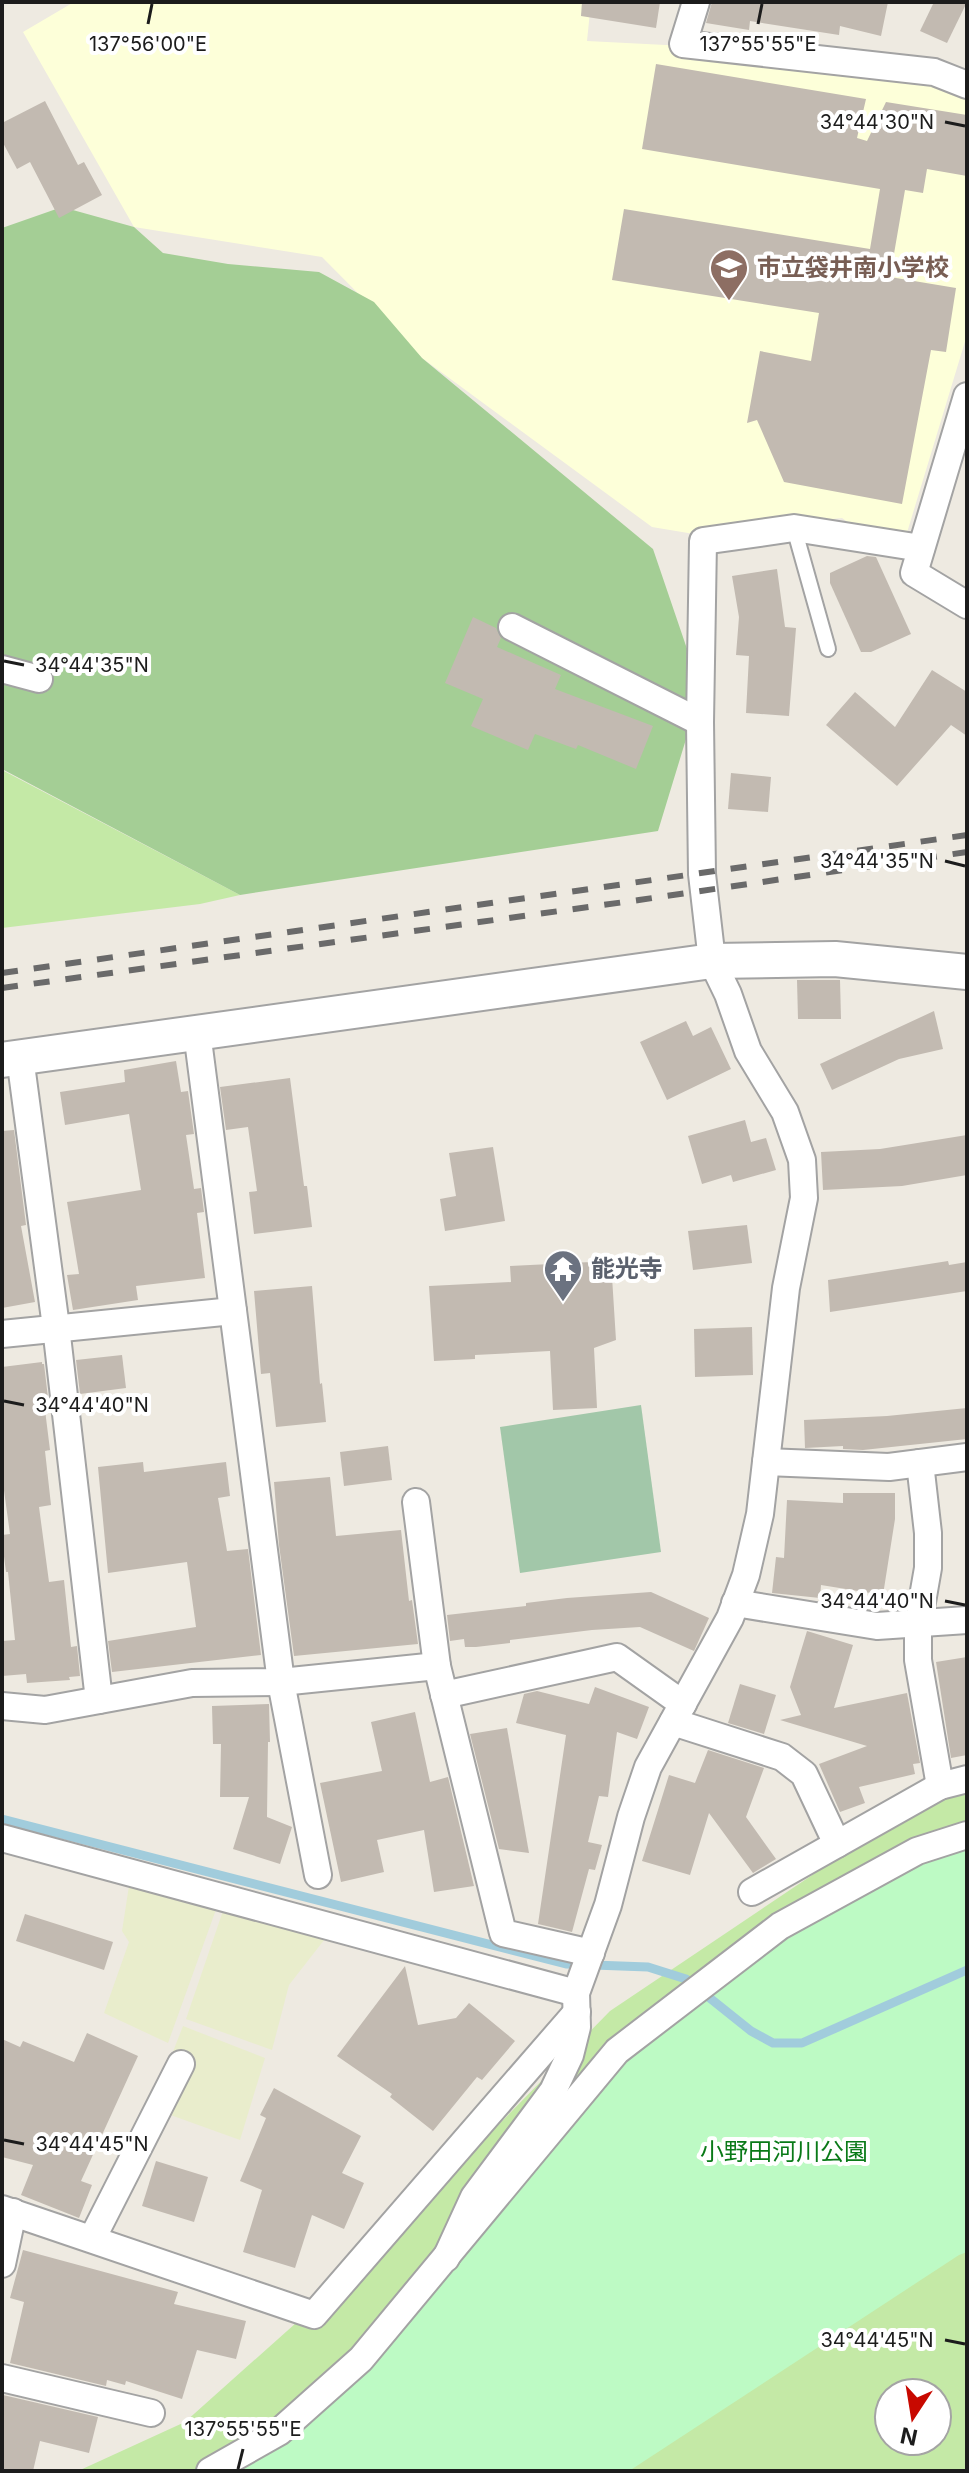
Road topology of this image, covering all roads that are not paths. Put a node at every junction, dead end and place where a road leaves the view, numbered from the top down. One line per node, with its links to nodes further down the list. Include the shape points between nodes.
1 (696, 2): 2 (street, via 683,44 934,72)
2 (967, 85)
3 (965, 413): 5 (street)
4 (794, 528): 5 (street); 8 (lane); 11 (street, via 703,541)
5 (921, 548): 6 (street, via 914,573)
6 (967, 605)
7 (512, 627): 11 (street)
8 (828, 649)
9 (2, 669): 10 (street)
10 (39, 679)
11 (700, 722): 12 (street, via 703,891)
12 (712, 961): 13 (street, via 835,959); 14 (street); 20 (street, via 748,1051 785,1112 802,1160 804,1198 786,1288)
13 (967, 972)
14 (197, 1032): 15 (street); 16 (street)
15 (11, 1058): 17 (street)
16 (233, 1311): 17 (street); 27 (street)
17 (56, 1327): 18 (street); 29 (street)
18 (2, 1334)
19 (967, 1457): 21 (street)
20 (766, 1462): 21 (street, via 889,1467); 23 (street, via 760,1514)
21 (920, 1463): 25 (street, via 928,1568)
22 (416, 1502): 26 (street)
23 (735, 1603): 25 (street, via 877,1626); 31 (street)
24 (967, 1620): 25 (street)
25 (918, 1625): 33 (street, via 918,1660)
26 (437, 1666): 27 (street); 28 (street)
27 (281, 1682): 29 (street, via 192,1683); 37 (street)
28 (444, 1695): 31 (street, via 617,1657); 39 (street, via 503,1933)
29 (99, 1700): 30 (street, via 45,1710)
30 (2, 1706)
31 (678, 1713): 36 (street, via 782,1757 804,1774); 39 (street, via 648,1767)
32 (967, 1779): 33 (street)
33 (940, 1786): 36 (street)
34 (967, 1835): 44 (street, via 917,1851 780,1926 617,2051)
35 (2, 1838): 40 (street)
36 (837, 1844): 38 (street)
37 (318, 1875)
38 (752, 1892)
39 (591, 1953): 40 (street)
40 (577, 2002): 43 (street, via 314,2315); 44 (street, via 570,2055 553,2091 474,2197)
41 (181, 2064): 43 (street)
42 (8, 2211): 43 (street); 45 (street)
43 (92, 2239)
44 (446, 2258): 48 (street, via 361,2359 279,2432)
45 (2, 2264)
46 (2, 2378): 47 (street)
47 (151, 2413)
48 (210, 2471)

